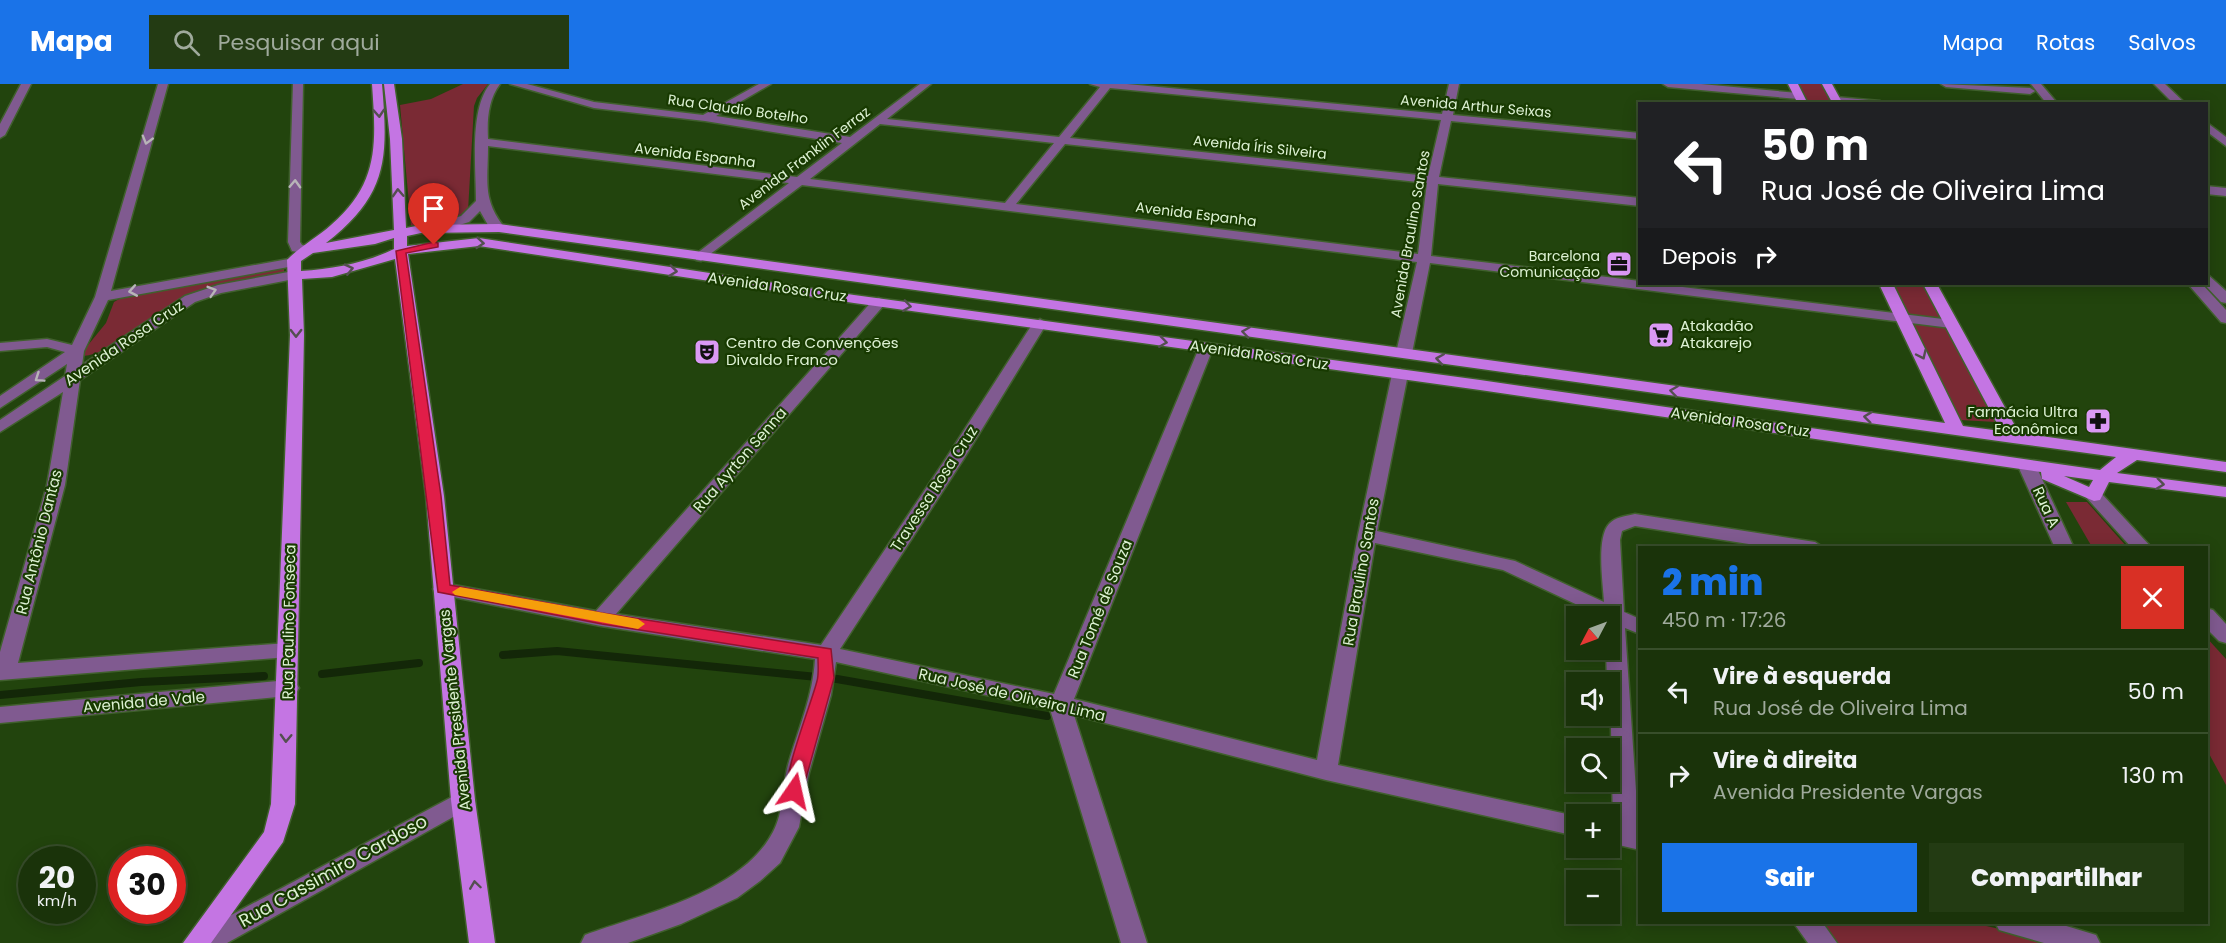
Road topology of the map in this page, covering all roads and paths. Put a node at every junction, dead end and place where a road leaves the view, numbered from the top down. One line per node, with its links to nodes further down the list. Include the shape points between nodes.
1 (26, 84): 28 (street)
2 (163, 84): 59 (street, one-way to 59)
3 (298, 84): 45 (street, one-way to 3)
4 (377, 84): 44 (main road, one-way to 44, via 381,141 371,184 354,210)
5 (390, 84): 46 (main road, Avenida Presidente Vargas, one-way to 5)
6 (495, 84): 32 (street, via 488,93 483,114)
7 (515, 84): 24 (street, Rua Claudio Botelho, via 594,105)
8 (766, 84): 24 (street)
9 (926, 84): 26 (street, Avenida Franklin Ferraz)
10 (1095, 84): 17 (street, Avenida Arthur Seixas)
11 (1454, 84): 25 (street, Avenida Braulino Santos)
12 (1668, 84): 19 (street)
13 (1793, 84): 19 (main road)
14 (1827, 84): 20 (main road)
15 (1946, 84): 18 (street)
16 (2159, 84): 23 (street)
17 (1108, 85): 25 (street, Avenida Arthur Seixas); 31 (street)
18 (2030, 86): 21 (street); 22 (street)
19 (1801, 100)
20 (1837, 102)
21 (2038, 102)
22 (2051, 102)
23 (2179, 102)
24 (705, 118): 30 (street, Rua Claudio Botelho)
25 (1448, 118): 29 (street, Avenida Arthur Seixas); 34 (street, Avenida Braulino Santos)
26 (878, 121): 30 (street, Avenida Franklin Ferraz); 31 (street, Avenida Íris Silveira)
27 (2208, 127): 33 (street)
28 (0, 135)
29 (1638, 136)
30 (852, 141): 35 (street, Avenida Franklin Ferraz)
31 (1063, 141): 34 (street, Avenida Íris Silveira); 40 (street)
32 (483, 142): 35 (street, Avenida Espanha); 38 (street)
33 (2226, 143)
34 (1433, 180): 39 (street, Avenida Íris Silveira); 50 (street, Avenida Braulino Santos)
35 (796, 183): 40 (street, Avenida Espanha); 49 (street, Avenida Franklin Ferraz)
36 (2208, 190): 37 (street)
37 (2226, 192)
38 (482, 202): 41 (street, via 465,219); 42 (street)
39 (1638, 202)
40 (1008, 207): 50 (street, Avenida Espanha)
41 (437, 228): 42 (main road, Avenida Rosa Cruz); 46 (main road, Avenida Rosa Cruz)
42 (499, 228): 43 (main road, Avenida Rosa Cruz)
43 (526, 232): 47 (main road, via 508,240); 49 (main road, Avenida Rosa Cruz)
44 (329, 235): 45 (street, via 306,244); 48 (main road)
45 (294, 242): 48 (street, via 297,248)
46 (401, 242): 47 (main road, Avenida Rosa Cruz, one-way to 47, via 470,242); 48 (main road, Avenida Rosa Cruz, via 363,240); 51 (main road, Avenida Rosa Cruz, one-way to 46, via 340,271 382,260); 94 (main road, Avenida Presidente Vargas, via 435,496)
47 (507, 247): 60 (main road, Avenida Rosa Cruz, one-way to 60)
48 (309, 250): 51 (main road, Avenida Rosa Cruz)
49 (701, 257): 53 (main road, Avenida Rosa Cruz)
50 (1424, 258): 54 (street, Avenida Espanha); 74 (street, Avenida Braulino Santos)
51 (294, 268): 59 (street, Avenida Rosa Cruz, one-way to 59); 77 (street, Avenida Rosa Cruz, one-way to 51, via 190,299); 102 (main road, Rua Paulino Fonseca, one-way to 102, via 297,335)
52 (2208, 279): 61 (street)
53 (872, 280): 60 (main road, via 877,291); 63 (main road, Avenida Rosa Cruz)
54 (1638, 285)
55 (1640, 285): 64 (street, Avenida Espanha)
56 (1887, 285): 64 (main road)
57 (1931, 285): 67 (main road)
58 (2196, 285): 65 (street)
59 (102, 297): 68 (street)
60 (854, 298): 62 (main road, Avenida Rosa Cruz)
61 (2226, 299)
62 (879, 302): 66 (main road, Avenida Rosa Cruz, one-way to 66); 99 (street, Rua Ayrton Senna)
63 (1127, 316): 69 (main road, via 1112,323 1111,327); 74 (main road, Avenida Rosa Cruz, one-way to 63)
64 (1905, 318): 67 (street, Avenida Espanha); 81 (main road, one-way to 81)
65 (2226, 319)
66 (1040, 324): 69 (main road, Avenida Rosa Cruz); 103 (street, Travessa Rosa Cruz)
67 (1951, 324): 82 (main road)
68 (88, 330): 70 (street); 73 (street)
69 (1120, 335): 72 (main road, Avenida Rosa Cruz, one-way to 72)
70 (51, 343): 71 (street); 73 (street)
71 (0, 347)
72 (1206, 348): 76 (main road, Avenida Rosa Cruz); 107 (street, Rua Tomé de Souza)
73 (77, 351): 77 (street, Rua Antônio Dantas); 79 (street, Avenida Rosa Cruz, one-way to 79)
74 (1404, 353): 75 (main road, Avenida Rosa Cruz, one-way to 74)
75 (1480, 365): 78 (main road, via 1488,373 1487,378); 81 (main road, Avenida Rosa Cruz, one-way to 75)
76 (1400, 374): 78 (main road, Avenida Rosa Cruz); 90 (street, Rua Braulino Santos)
77 (74, 376): 80 (street, Avenida Rosa Cruz); 105 (street, Rua Antônio Dantas, via 56,485)
78 (1472, 384): 83 (main road, Avenida Rosa Cruz)
79 (0, 403)
80 (0, 427)
81 (1956, 429): 82 (main road)
82 (1999, 436): 83 (main road); 84 (main road); 85 (main road)
83 (1952, 454): 85 (main road, Avenida Rosa Cruz)
84 (2135, 454): 86 (main road); 87 (main road, via 2116,463)
85 (2027, 466): 87 (main road, Avenida Rosa Cruz); 89 (main road); 92 (street, Rua A)
86 (2226, 467)
87 (2102, 477): 88 (main road, Avenida Rosa Cruz, one-way to 88); 89 (main road)
88 (2226, 492)
89 (2094, 496): 93 (street)
90 (1367, 535): 95 (street, via 1508,565); 109 (street, Rua Braulino Santos)
91 (1802, 546): 96 (street, via 1635,520 1617,525 1611,534)
92 (2064, 546)
93 (2141, 546)
94 (443, 589): 99 (street, Rua José de Oliveira Lima); 110 (main road, Avenida Presidente Vargas)
95 (1595, 606)
96 (1612, 606)
97 (2208, 617): 101 (street)
98 (1620, 618): 100 (street)
99 (602, 619): 103 (street, Rua José de Oliveira Lima)
100 (1638, 626)
101 (2226, 636)
102 (288, 650): 105 (street); 106 (main road, Rua Paulino Fonseca)
103 (826, 653): 107 (street, Rua José de Oliveira Lima, via 1031,696); 119 (street, via 823,686 798,770 784,836 761,867 737,887)
104 (1615, 660): 112 (street)
105 (3, 671)
106 (288, 688): 108 (street, Avenida de Vale); 116 (main road, Rua Paulino Fonseca, one-way to 116, via 284,804 275,835)
107 (1060, 706): 109 (street, Rua José de Oliveira Lima); 120 (street)
108 (0, 715)
109 (1326, 771): 111 (street, Rua José de Oliveira Lima)
110 (463, 800): 117 (street, Rua Cassimiro Cardoso); 118 (main road, Avenida Presidente Vargas, one-way to 110)
111 (1566, 824)
112 (1625, 836)
113 (1808, 924): 121 (street)
114 (2016, 924): 122 (street)
115 (2066, 924): 122 (street)
116 (196, 943)
117 (203, 943)
118 (483, 943)
119 (594, 943)
120 (1134, 943)
121 (1824, 943)
122 (2087, 943)

